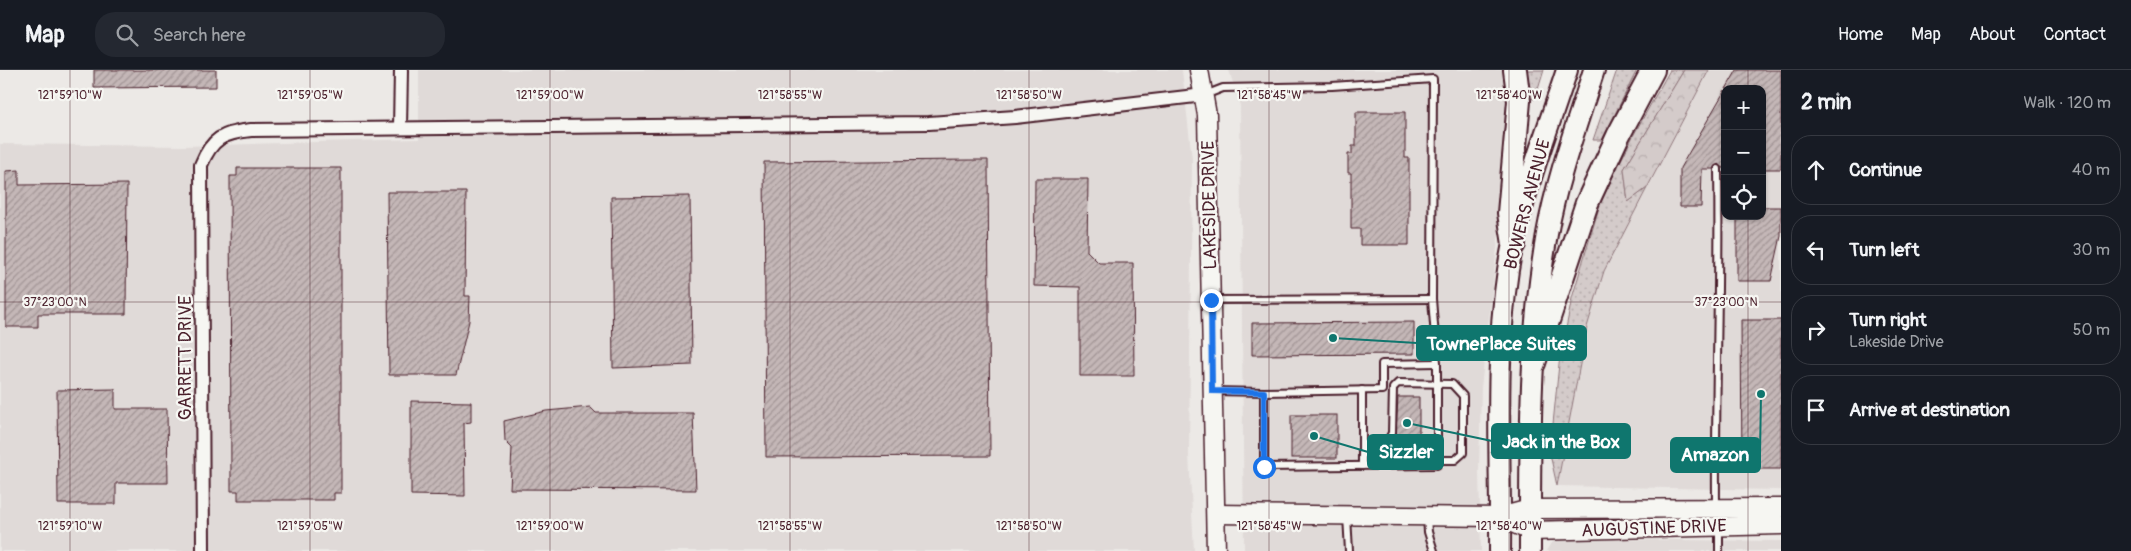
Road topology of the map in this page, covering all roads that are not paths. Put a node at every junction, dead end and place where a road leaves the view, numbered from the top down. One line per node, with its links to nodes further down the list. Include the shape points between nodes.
1 (401, 70): 8 (street)
2 (1199, 70): 7 (street, LAKESIDE DRIVE)
3 (1515, 70): 10 (highway, via 1519,102 1509,213)
4 (1567, 70): 10 (main road, BOWERS AVENUE)
5 (1594, 70): 13 (main road, BOWERS AVENUE, via 1563,166 1547,234)
6 (1653, 70): 13 (highway, via 1586,203)
7 (1204, 95): 8 (street, via 939,123); 11 (lane, via 1223,88 1332,86 1433,79); 12 (street, LAKESIDE DRIVE)
8 (400, 128): 32 (street, GARRETT DRIVE, via 236,132 213,143 201,166)
9 (1718, 169): 22 (lane)
10 (1514, 244): 28 (main road, BOWERS AVENUE, via 1508,270 1500,359)
11 (1432, 299): 12 (lane); 14 (lane)
12 (1211, 300): 17 (street, LAKESIDE DRIVE)
13 (1534, 362): 24 (main road, BOWERS AVENUE)
14 (1437, 363): 15 (lane); 16 (lane, via 1382,364 1382,390)
15 (1437, 384): 19 (lane, via 1398,384 1393,388 1392,434); 20 (lane); 20 (lane, via 1452,384 1463,396 1463,453 1455,460)
16 (1362, 390): 18 (lane); 21 (lane)
17 (1212, 391): 18 (lane); 25 (street, LAKESIDE DRIVE)
18 (1264, 392): 21 (lane, via 1264,467)
19 (1382, 450)
20 (1437, 460): 21 (lane, via 1437,465)
21 (1362, 466)
22 (1716, 508): 23 (street, AUGUSTINE DRIVE); 24 (street, AUGUSTINE DRIVE)
23 (1781, 508)
24 (1530, 509): 28 (street, AUGUSTINE DRIVE); 31 (main road, BOWERS AVENUE)
25 (1216, 514): 26 (street, AUGUSTINE DRIVE); 33 (street, LAKESIDE DRIVE)
26 (1347, 514): 27 (street, AUGUSTINE DRIVE); 34 (lane)
27 (1427, 515): 28 (street, AUGUSTINE DRIVE); 35 (lane)
28 (1500, 516): 31 (street, AUGUSTINE DRIVE); 36 (main road, BOWERS AVENUE)
29 (1781, 525): 30 (street, AUGUSTINE DRIVE)
30 (1719, 526): 31 (street, AUGUSTINE DRIVE); 38 (lane)
31 (1530, 531): 37 (main road, BOWERS AVENUE)
32 (203, 551)
33 (1216, 551)
34 (1349, 551)
35 (1434, 551)
36 (1500, 551)
37 (1530, 551)
38 (1719, 551)

